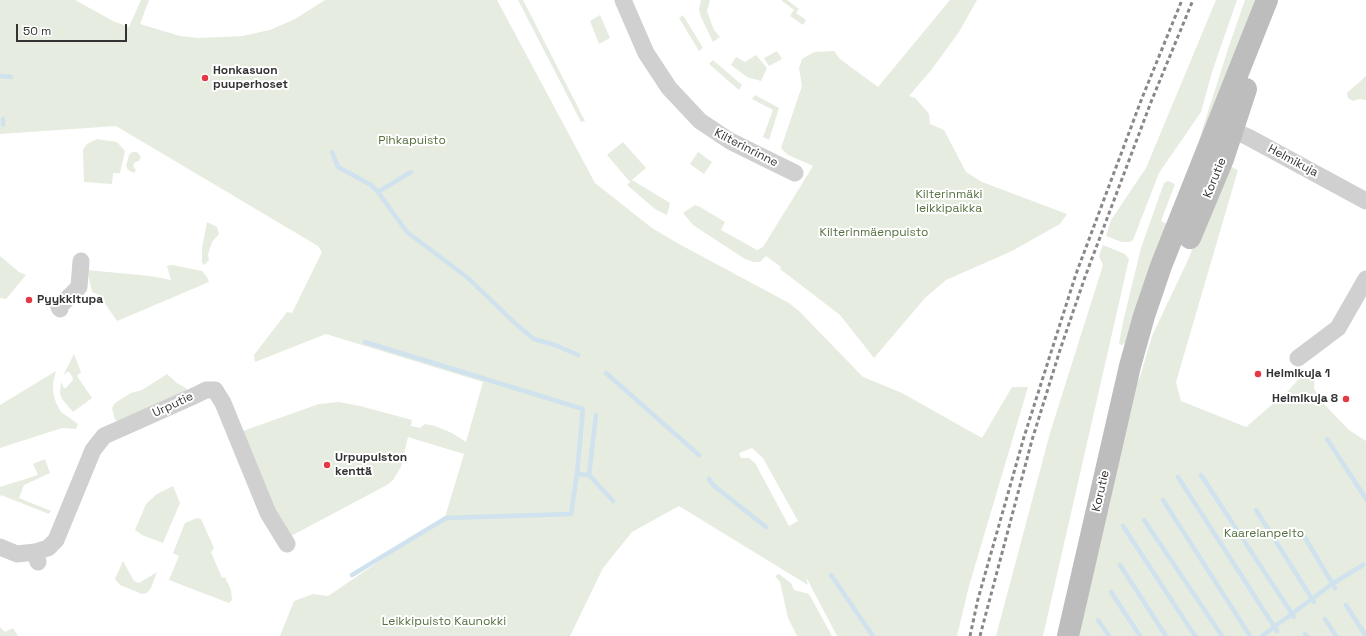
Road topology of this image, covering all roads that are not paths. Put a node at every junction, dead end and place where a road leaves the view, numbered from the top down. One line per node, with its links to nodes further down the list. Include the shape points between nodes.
1 (622, 0): 5 (street, Kilterinrinne, via 654,65 675,95 700,122 730,141)
2 (1267, 0): 4 (street, Korutie)
3 (1272, 0): 4 (street, Korutie)
4 (1226, 127): 6 (street, Helmikuja); 13 (street, Korutie, via 1190,236 1135,346)
5 (795, 173)
6 (1366, 201)
7 (81, 261): 9 (street, via 85,289)
8 (1366, 279): 10 (street, via 1338,328)
9 (59, 308)
10 (1298, 358)
11 (287, 544): 12 (street, Urputie, via 268,514 223,403 215,390 206,390 104,436 93,450 56,540 37,557 17,554)
12 (0, 547)
13 (1068, 636)

